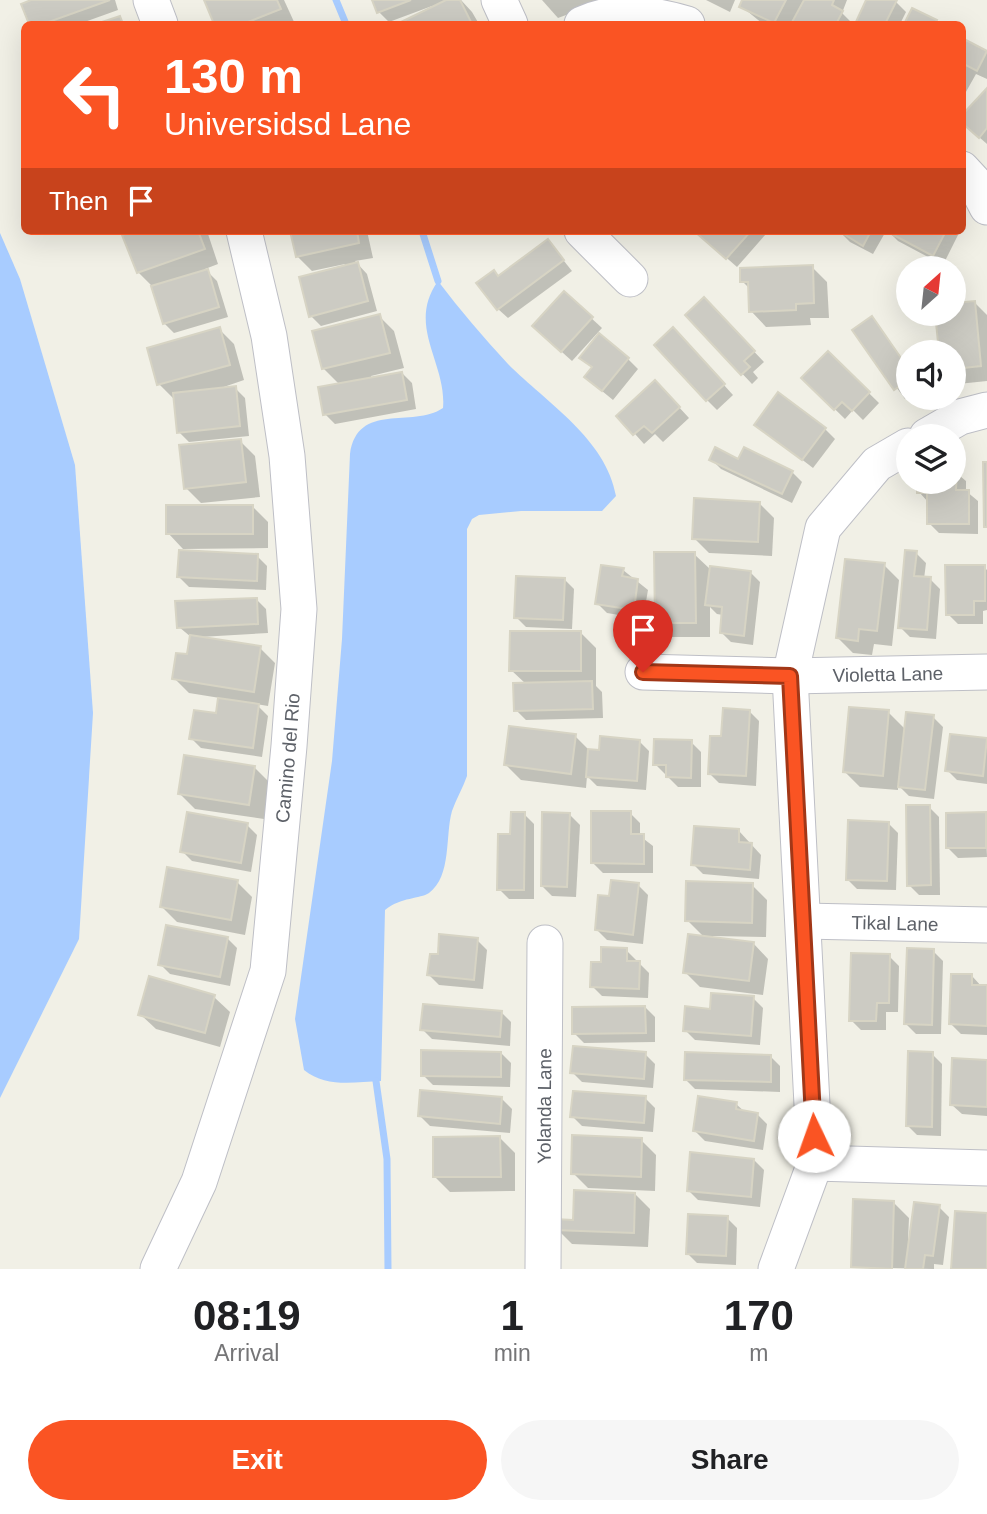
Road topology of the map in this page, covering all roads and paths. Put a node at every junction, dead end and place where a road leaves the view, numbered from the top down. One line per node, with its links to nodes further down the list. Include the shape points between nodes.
1 (151, 0): 3 (street)
2 (499, 0): 4 (street)
3 (159, 21)
4 (509, 21)
5 (591, 21): 6 (street, via 639,16)
6 (669, 21)
7 (966, 173): 8 (street)
8 (987, 207)
9 (245, 235): 23 (street, Camino del Rio, via 269,336 288,470 299,609 289,746 268,971 199,1182)
10 (586, 235): 11 (street)
11 (630, 279)
12 (987, 410): 13 (street)
13 (948, 424)
14 (896, 453): 17 (street, via 877,464 823,528)
15 (643, 672): 17 (street, Violetta Lane)
16 (987, 672): 17 (street, Violetta Lane)
17 (790, 676): 18 (street)
18 (804, 921): 19 (street, Tikal Lane); 21 (street)
19 (987, 925)
20 (545, 943): 24 (street, Yolanda Lane)
21 (815, 1163): 22 (street); 25 (street)
22 (987, 1168)
23 (158, 1269)
24 (544, 1269)
25 (776, 1269)

